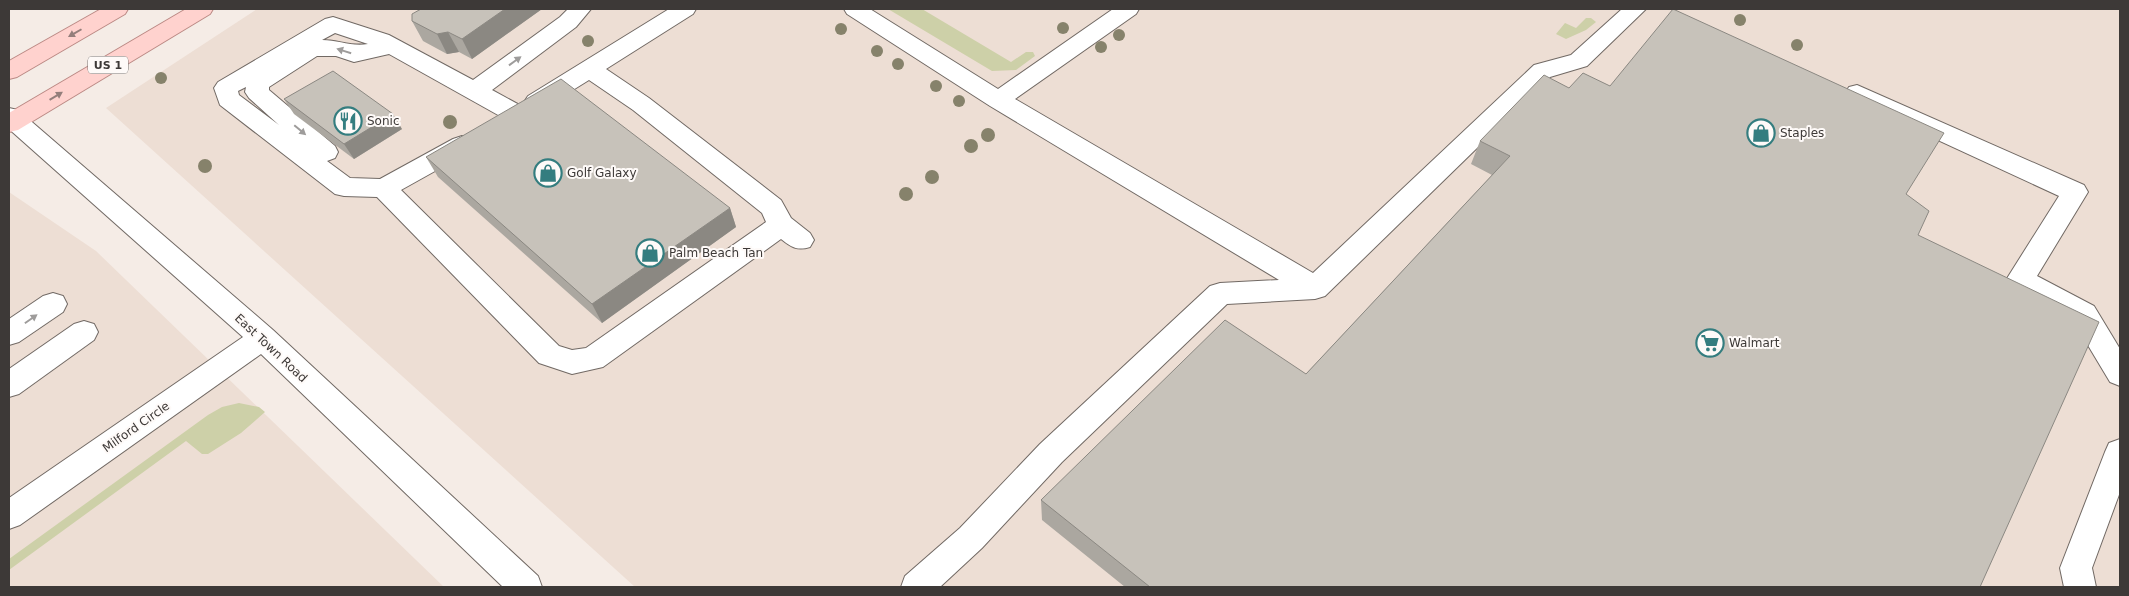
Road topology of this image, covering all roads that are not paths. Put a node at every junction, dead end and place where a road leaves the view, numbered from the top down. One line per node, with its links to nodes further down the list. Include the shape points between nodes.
1 (117, 9): 10 (main road, one-way to 10)
2 (202, 9): 15 (main road, US 1, one-way to 2)
3 (580, 9): 12 (street, one-way to 3, via 568,22)
4 (685, 9): 9 (street)
5 (855, 9): 13 (street)
6 (1128, 9): 13 (street)
7 (1635, 9): 18 (street, via 1579,61 1542,71)
8 (392, 46): 12 (street); 16 (street, one-way to 16, via 354,54 340,48 316,48 258,83 257,92 342,168); 16 (street, via 333,24 226,88 228,99)
9 (590, 69): 14 (street); 17 (street, via 641,104 772,207 791,232 593,359 572,362 549,355)
10 (9, 71)
11 (1835, 84): 23 (street, via 2075,192 2020,280 2084,314)
12 (476, 90): 14 (street)
13 (998, 100): 18 (street)
14 (516, 114): 17 (street)
15 (11, 121): 22 (street, East Town Road)
16 (344, 187): 17 (street)
17 (384, 188)
18 (1315, 288): 28 (street, via 1220,294 1051,453 971,538)
19 (53, 304): 21 (street, one-way to 19)
20 (84, 332): 24 (street)
21 (9, 334)
22 (263, 338): 26 (street, Milford Circle); 27 (street, East Town Road)
23 (2120, 374)
24 (9, 385)
25 (2120, 452): 29 (street, via 2076,568)
26 (9, 515)
27 (526, 587)
28 (917, 587)
29 (2080, 587)

